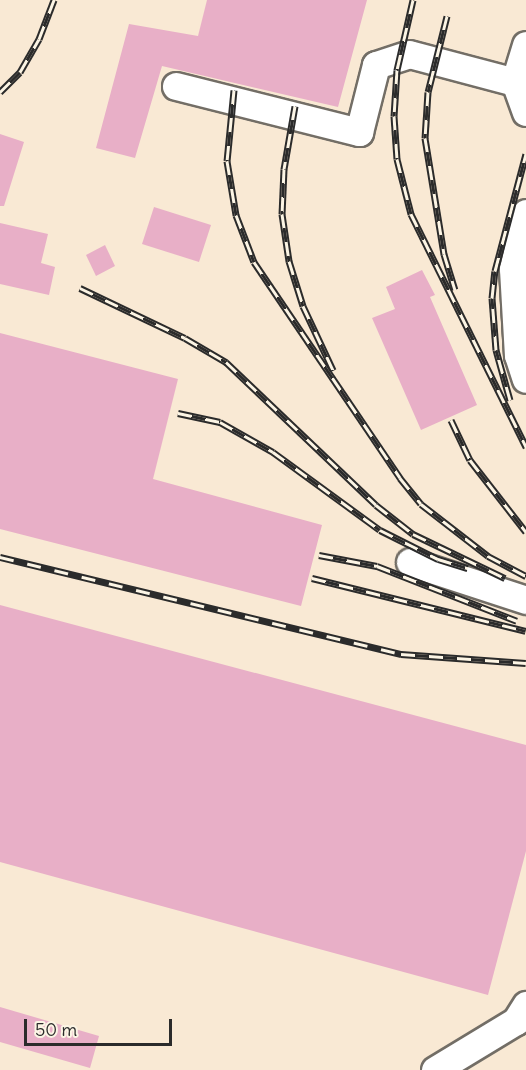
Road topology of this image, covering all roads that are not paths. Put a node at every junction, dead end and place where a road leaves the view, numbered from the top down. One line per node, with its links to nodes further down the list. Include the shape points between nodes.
1 (526, 45): 2 (lane)
2 (515, 82): 3 (lane, via 409,54 376,65 359,132); 4 (lane)
3 (176, 86)
4 (526, 112)
5 (526, 213): 6 (lane, via 513,269 518,355)
6 (526, 378)
7 (410, 562): 8 (lane)
8 (526, 600)
9 (526, 1005): 10 (lane, via 516,1021)
10 (435, 1070)

